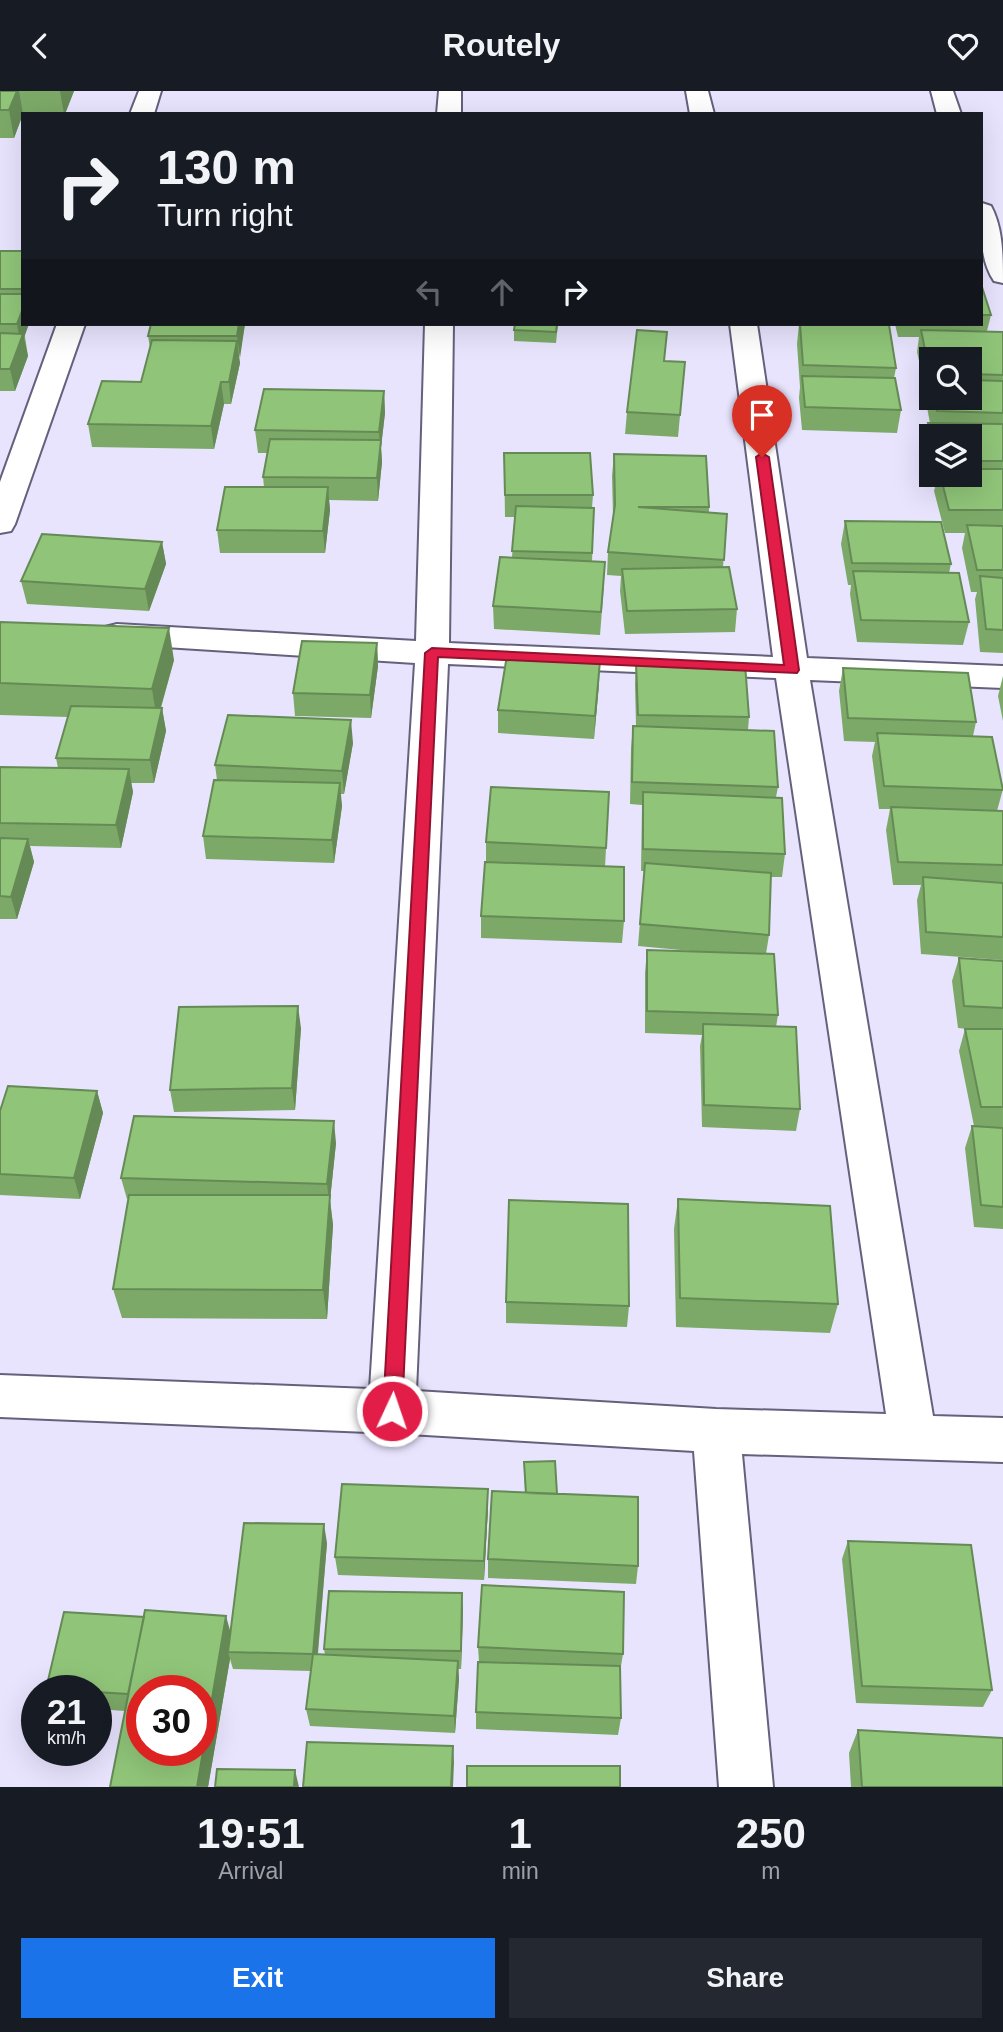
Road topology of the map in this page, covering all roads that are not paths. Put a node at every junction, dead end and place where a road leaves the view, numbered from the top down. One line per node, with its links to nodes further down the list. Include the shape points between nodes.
1 (150, 91): 5 (street)
2 (450, 91): 6 (street)
3 (697, 91): 7 (street)
4 (942, 91): 8 (street)
5 (143, 112)
6 (449, 112)
7 (702, 112)
8 (948, 112)
9 (983, 214): 10 (street)
10 (1003, 277): 11 (street)
11 (983, 279)
12 (70, 326): 15 (street)
13 (439, 326): 17 (street)
14 (744, 326): 18 (street)
15 (0, 524)
16 (83, 632): 17 (street)
17 (432, 653): 18 (street); 21 (street)
18 (792, 670): 19 (street); 23 (street)
19 (1003, 677)
20 (0, 1396): 21 (street)
21 (392, 1411): 22 (street)
22 (716, 1431): 23 (street); 25 (street)
23 (913, 1436): 24 (street)
24 (1003, 1440)
25 (746, 1787)

